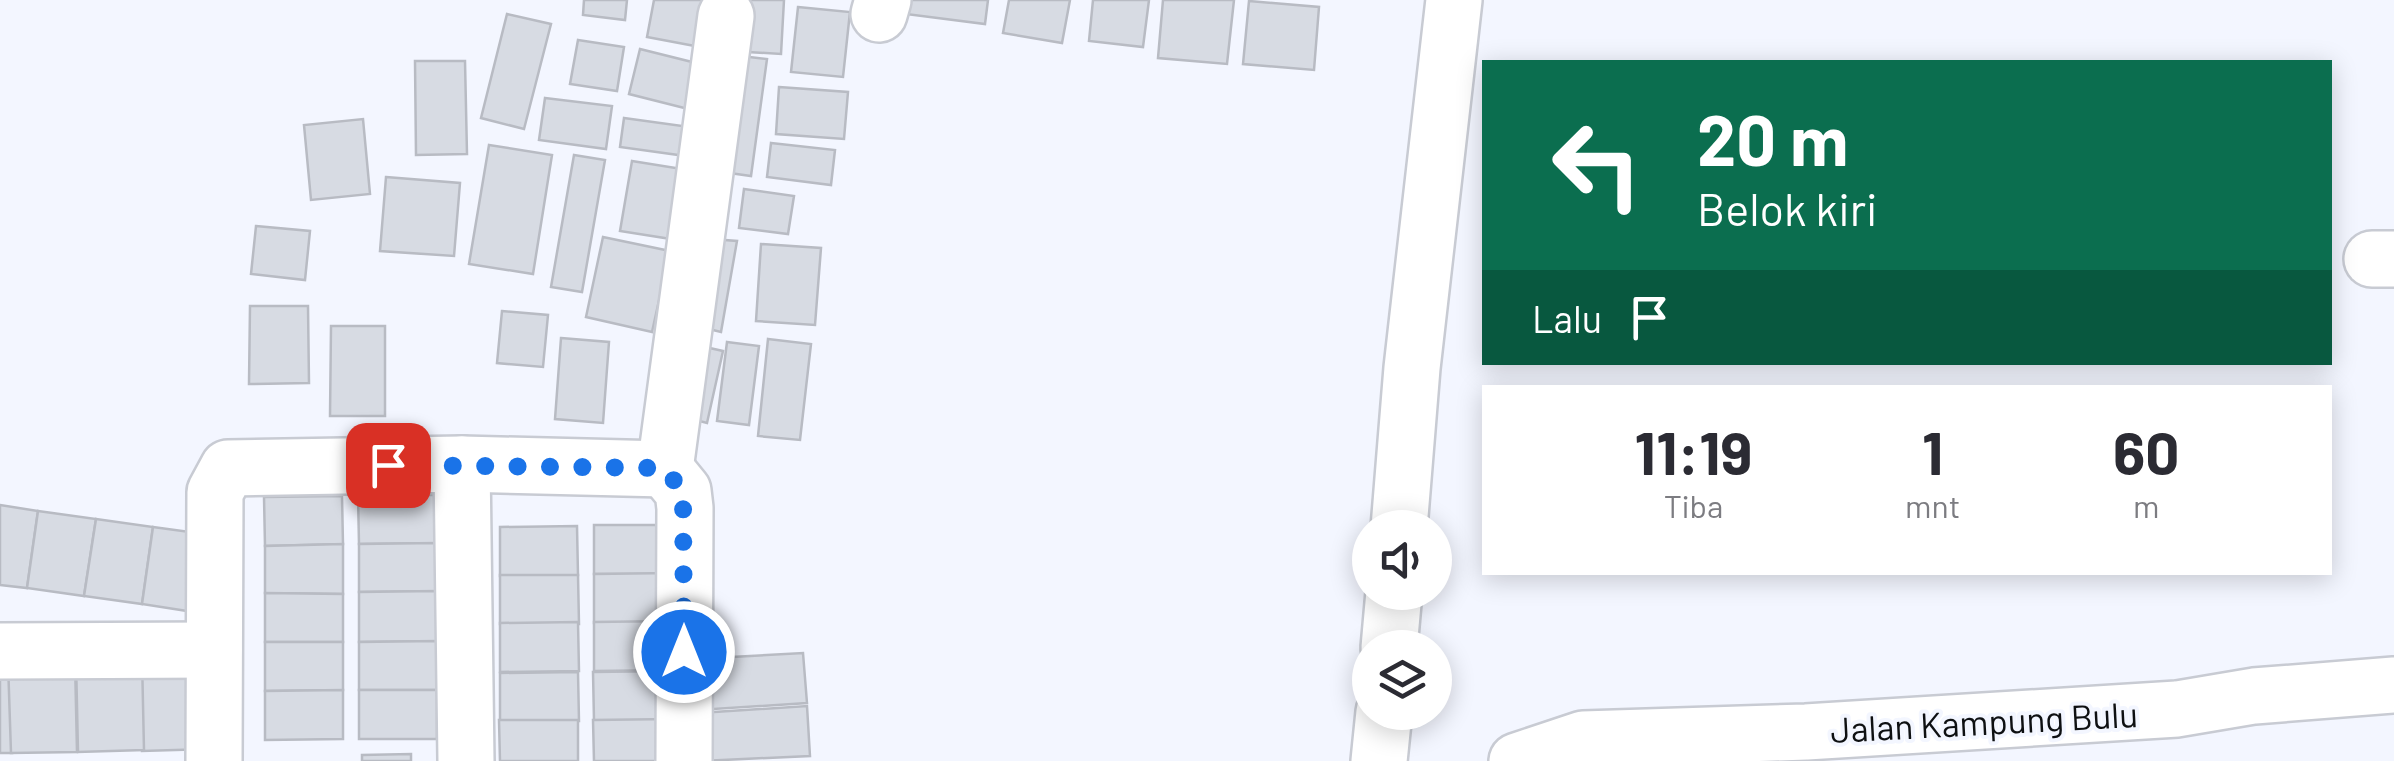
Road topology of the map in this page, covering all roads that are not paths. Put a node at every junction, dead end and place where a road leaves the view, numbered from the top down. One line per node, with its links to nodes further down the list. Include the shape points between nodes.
1 (1454, 0): 5 (street)
2 (726, 16): 4 (street)
3 (462, 464): 4 (street); 6 (street, via 228,468 216,492); 11 (street)
4 (664, 468): 12 (street, via 678,480 684,508)
5 (1400, 510)
6 (214, 650): 7 (street); 10 (street)
7 (0, 651)
8 (2394, 686): 14 (street, Jalan Kampung Bulu, via 2028,719 1583,740)
9 (1382, 730): 13 (street)
10 (214, 761)
11 (466, 761)
12 (684, 761)
13 (1379, 761)
14 (1517, 761)

